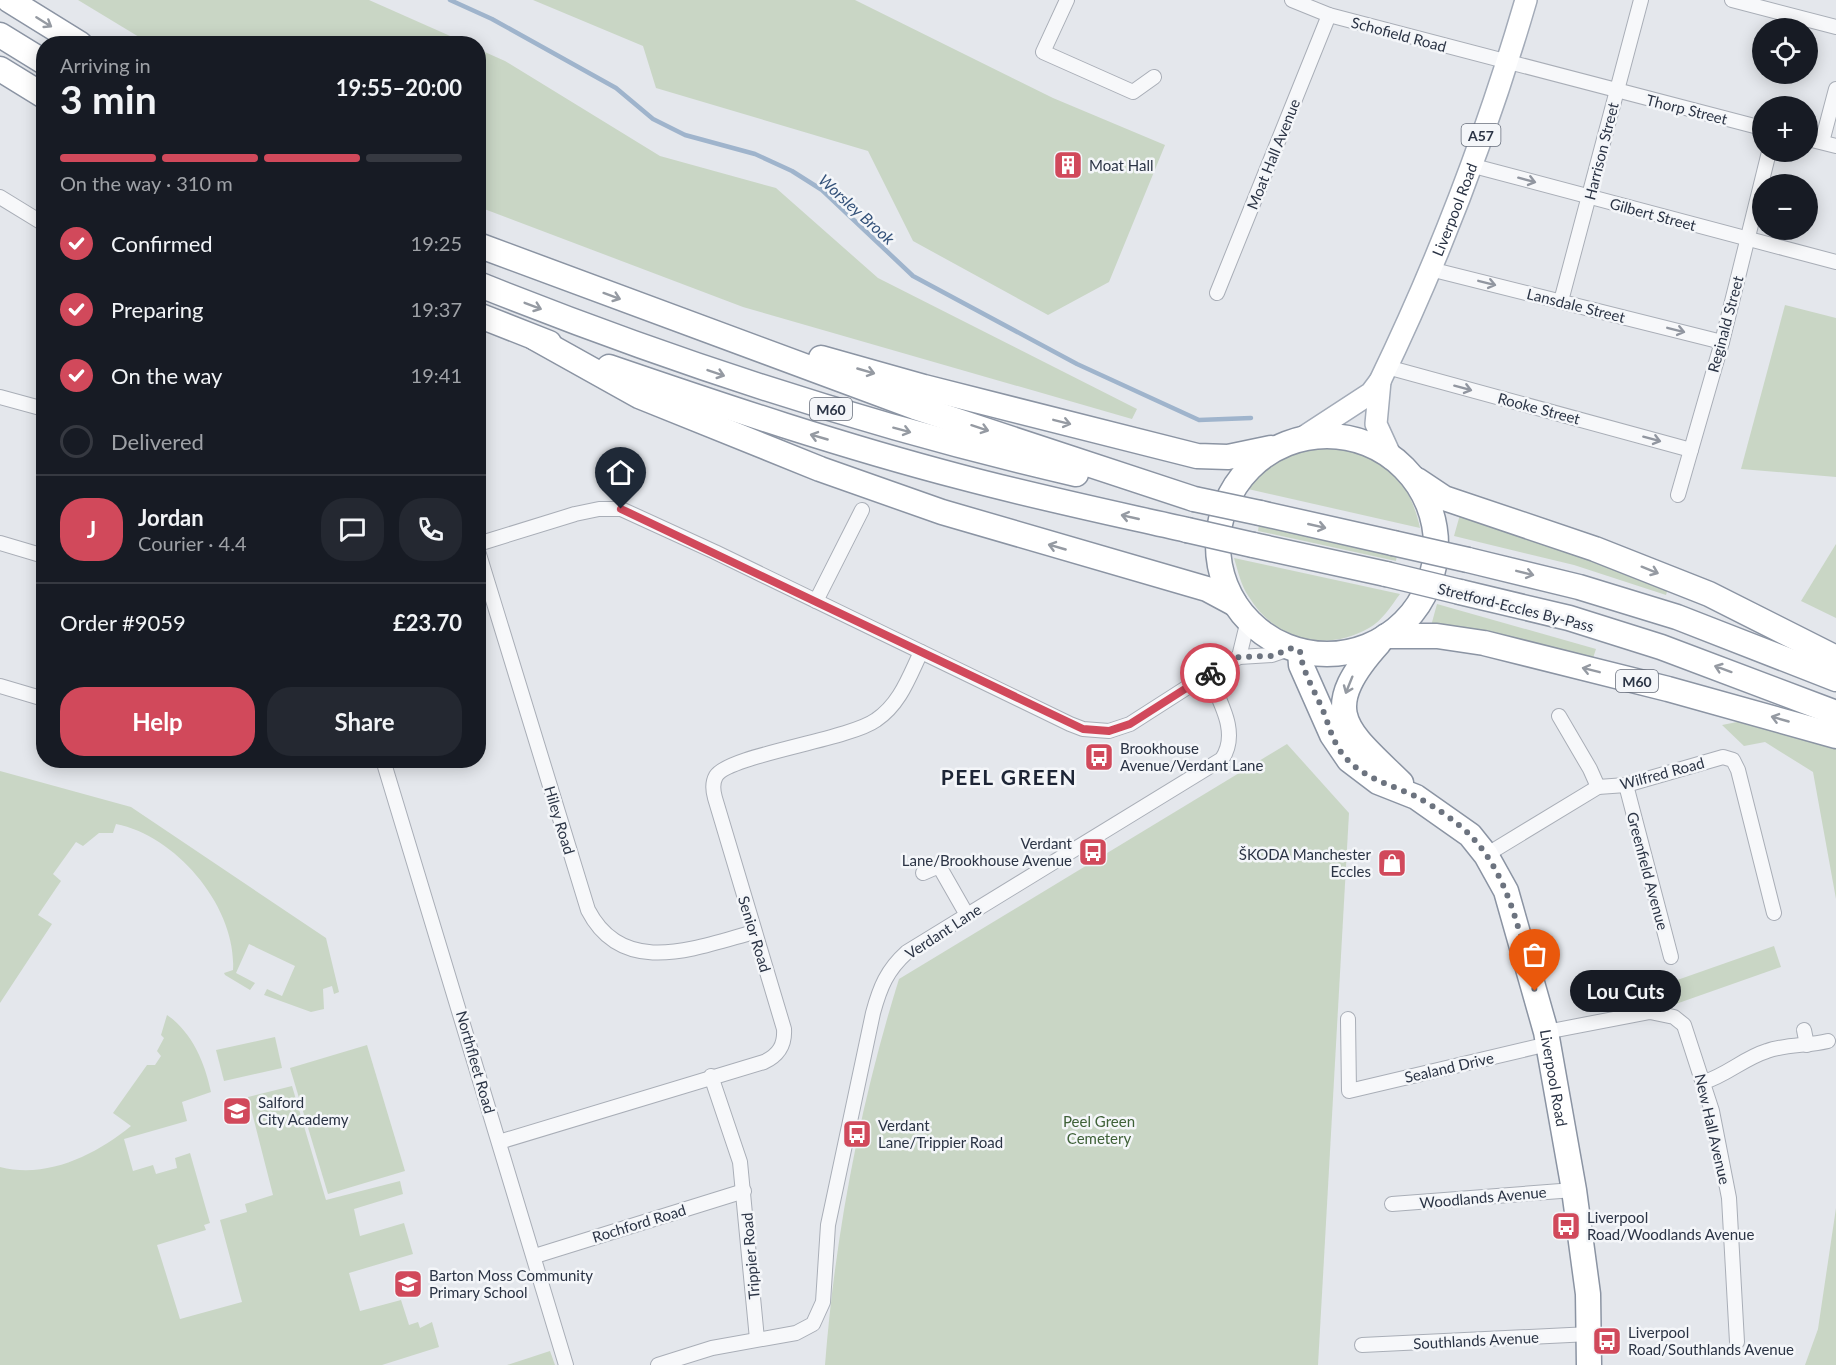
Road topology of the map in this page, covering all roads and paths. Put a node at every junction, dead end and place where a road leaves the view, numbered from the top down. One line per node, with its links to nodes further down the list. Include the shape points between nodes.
1 (9, 0): 11 (highway, one-way to 11)
2 (1067, 0): 15 (street, via 1043,52 1133,92)
3 (1292, 0): 8 (street, Schofield Road)
4 (1526, 0): 13 (main road, Liverpool Road / A57)
5 (1641, 0): 17 (street, Harrison Street)
6 (1732, 0): 7 (street)
7 (1750, 2): 9 (street)
8 (1329, 15): 13 (street, Schofield Road); 33 (street, Moat Hall Avenue)
9 (1836, 27)
10 (0, 35): 12 (highway)
11 (67, 36)
12 (36, 57)
13 (1508, 63): 17 (street, Thorp Street); 24 (main road, Liverpool Road / A57)
14 (0, 69): 18 (highway)
15 (1154, 77)
16 (1836, 89): 20 (street)
17 (1616, 90): 19 (street, Thorp Street); 26 (street, Harrison Street)
18 (36, 91)
19 (1752, 125)
20 (1818, 132)
21 (1818, 142): 22 (street)
22 (1836, 146)
23 (1766, 162): 28 (street, Reginald Street)
24 (1470, 165): 26 (street, Gilbert Street, one-way to 26); 31 (main road, Liverpool Road / A57)
25 (0, 197): 27 (street)
26 (1590, 197): 28 (street, Gilbert Street); 34 (street, Harrison Street)
27 (36, 219)
28 (1747, 239): 30 (street, Gilbert Street); 38 (street, Reginald Street)
29 (486, 248): 36 (highway, one-way to 36)
30 (1836, 262)
31 (1430, 269): 34 (street, Lansdale Street, one-way to 34); 39 (main road, Liverpool Road / A57)
32 (486, 287): 47 (highway, M60, one-way to 47, via 664,355 822,406 1026,463)
33 (1217, 293)
34 (1561, 301): 38 (street, Lansdale Street, one-way to 38)
35 (486, 318): 37 (highway, M60)
36 (708, 331): 42 (highway, one-way to 42, via 1179,452 1216,458); 47 (highway, one-way to 47, via 915,407)
37 (535, 338): 54 (highway, one-way to 37, via 1207,589 1026,538 820,469 639,396); 64 (highway, Stretford-Eccles By-Pass / M60, one-way to 37, bridge, via 1569,618 962,478 812,435)
38 (1722, 342): 43 (street, Reginald Street)
39 (1384, 374): 42 (main road, Liverpool Road / A57, via 1371,393); 43 (street, Rooke Street, one-way to 43); 44 (main road, Liverpool Road / A57, via 1376,424)
40 (0, 397): 41 (street)
41 (36, 407)
42 (1292, 443): 44 (highway, A57, via 1329,436 1349,439); 54 (highway, A57, via 1251,468 1234,489 1223,513 1218,540 1220,567)
43 (1691, 450): 46 (street, Reginald Street)
44 (1392, 459): 45 (highway, A57)
45 (1410, 475): 55 (highway, A57, via 1430,512 1435,539 1433,566 1418,605); 59 (highway, one-way to 59, via 1444,498 1595,549 1709,594)
46 (1678, 495)
47 (1194, 499): 61 (highway, M60, one-way to 61, bridge, via 1579,587 1677,617)
48 (862, 510): 53 (street)
49 (486, 542): 53 (street, via 575,514 621,509)
50 (0, 543): 51 (street)
51 (36, 553)
52 (486, 577): 75 (street, Hiley Road, via 595,923 615,943 645,952 691,949)
53 (816, 601): 57 (street)
54 (1241, 612): 56 (highway, A57, via 1276,642); 58 (street)
55 (1385, 637): 56 (highway, A57, via 1343,653); 66 (highway, M60, one-way to 55, via 1668,688 1484,643 1437,636); 70 (highway, Liverpool Road / A57, one-way to 70, via 1353,676 1345,695 1346,718 1364,749)
56 (1296, 650): 58 (street, via 1272,656); 70 (highway, Liverpool Road / A57, via 1341,751 1378,782)
57 (921, 652): 60 (street, via 1070,724 1096,731 1130,724); 75 (street, Senior Road, via 900,696 873,722 746,760 717,775 713,785 715,798)
58 (1239, 657): 60 (street)
59 (1836, 658)
60 (1208, 674): 74 (street, Verdant Lane, via 1230,733 1222,759)
61 (1836, 679)
62 (0, 686): 63 (street)
63 (36, 697)
64 (1836, 713)
65 (1558, 717): 69 (street)
66 (1836, 736)
67 (385, 768): 84 (street, Northfleet Road)
68 (1626, 785): 69 (street, Wilfred Road); 73 (street, Wilfred Road, via 1712,759 1733,760); 76 (street, Greenfield Avenue)
69 (1598, 787): 71 (street, Wilfred Road)
70 (1416, 797): 71 (highway, Liverpool Road / A57, via 1470,835)
71 (1486, 855): 79 (highway, Liverpool Road / A57, via 1512,906)
72 (923, 873): 74 (street, via 939,866)
73 (1774, 913)
74 (967, 915): 90 (street, Verdant Lane, via 907,952 882,982 828,1225 820,1313 813,1324 796,1333)
75 (754, 932): 82 (street, Senior Road, via 784,1040 771,1059)
76 (1671, 957)
77 (1348, 1019): 79 (street, Sealand Drive, via 1349,1091)
78 (1804, 1030): 81 (street)
79 (1547, 1038): 83 (street, New Hall Avenue, via 1650,1012 1662,1013 1684,1025); 85 (highway, Liverpool Road / A57)
80 (1828, 1041): 81 (street)
81 (1807, 1045): 83 (street, via 1769,1050 1737,1064 1721,1077)
82 (711, 1077): 84 (street, Senior Road); 86 (street, Trippier Road, via 740,1162)
83 (1704, 1082): 91 (street, New Hall Avenue, via 1729,1198)
84 (499, 1142): 88 (street, Northfleet Road)
85 (1574, 1190): 87 (street, Woodlands Avenue); 89 (highway, Liverpool Road / A57)
86 (744, 1191): 88 (street, Rochford Road); 90 (street, Trippier Road)
87 (1392, 1204)
88 (535, 1256): 93 (street, Northfleet Road)
89 (1590, 1334): 92 (street, Southlands Avenue); 95 (highway, Liverpool Road / A57)
90 (757, 1339): 94 (street)
91 (1737, 1342)
92 (1362, 1345)
93 (566, 1365)
94 (658, 1365)
95 (1588, 1365)

